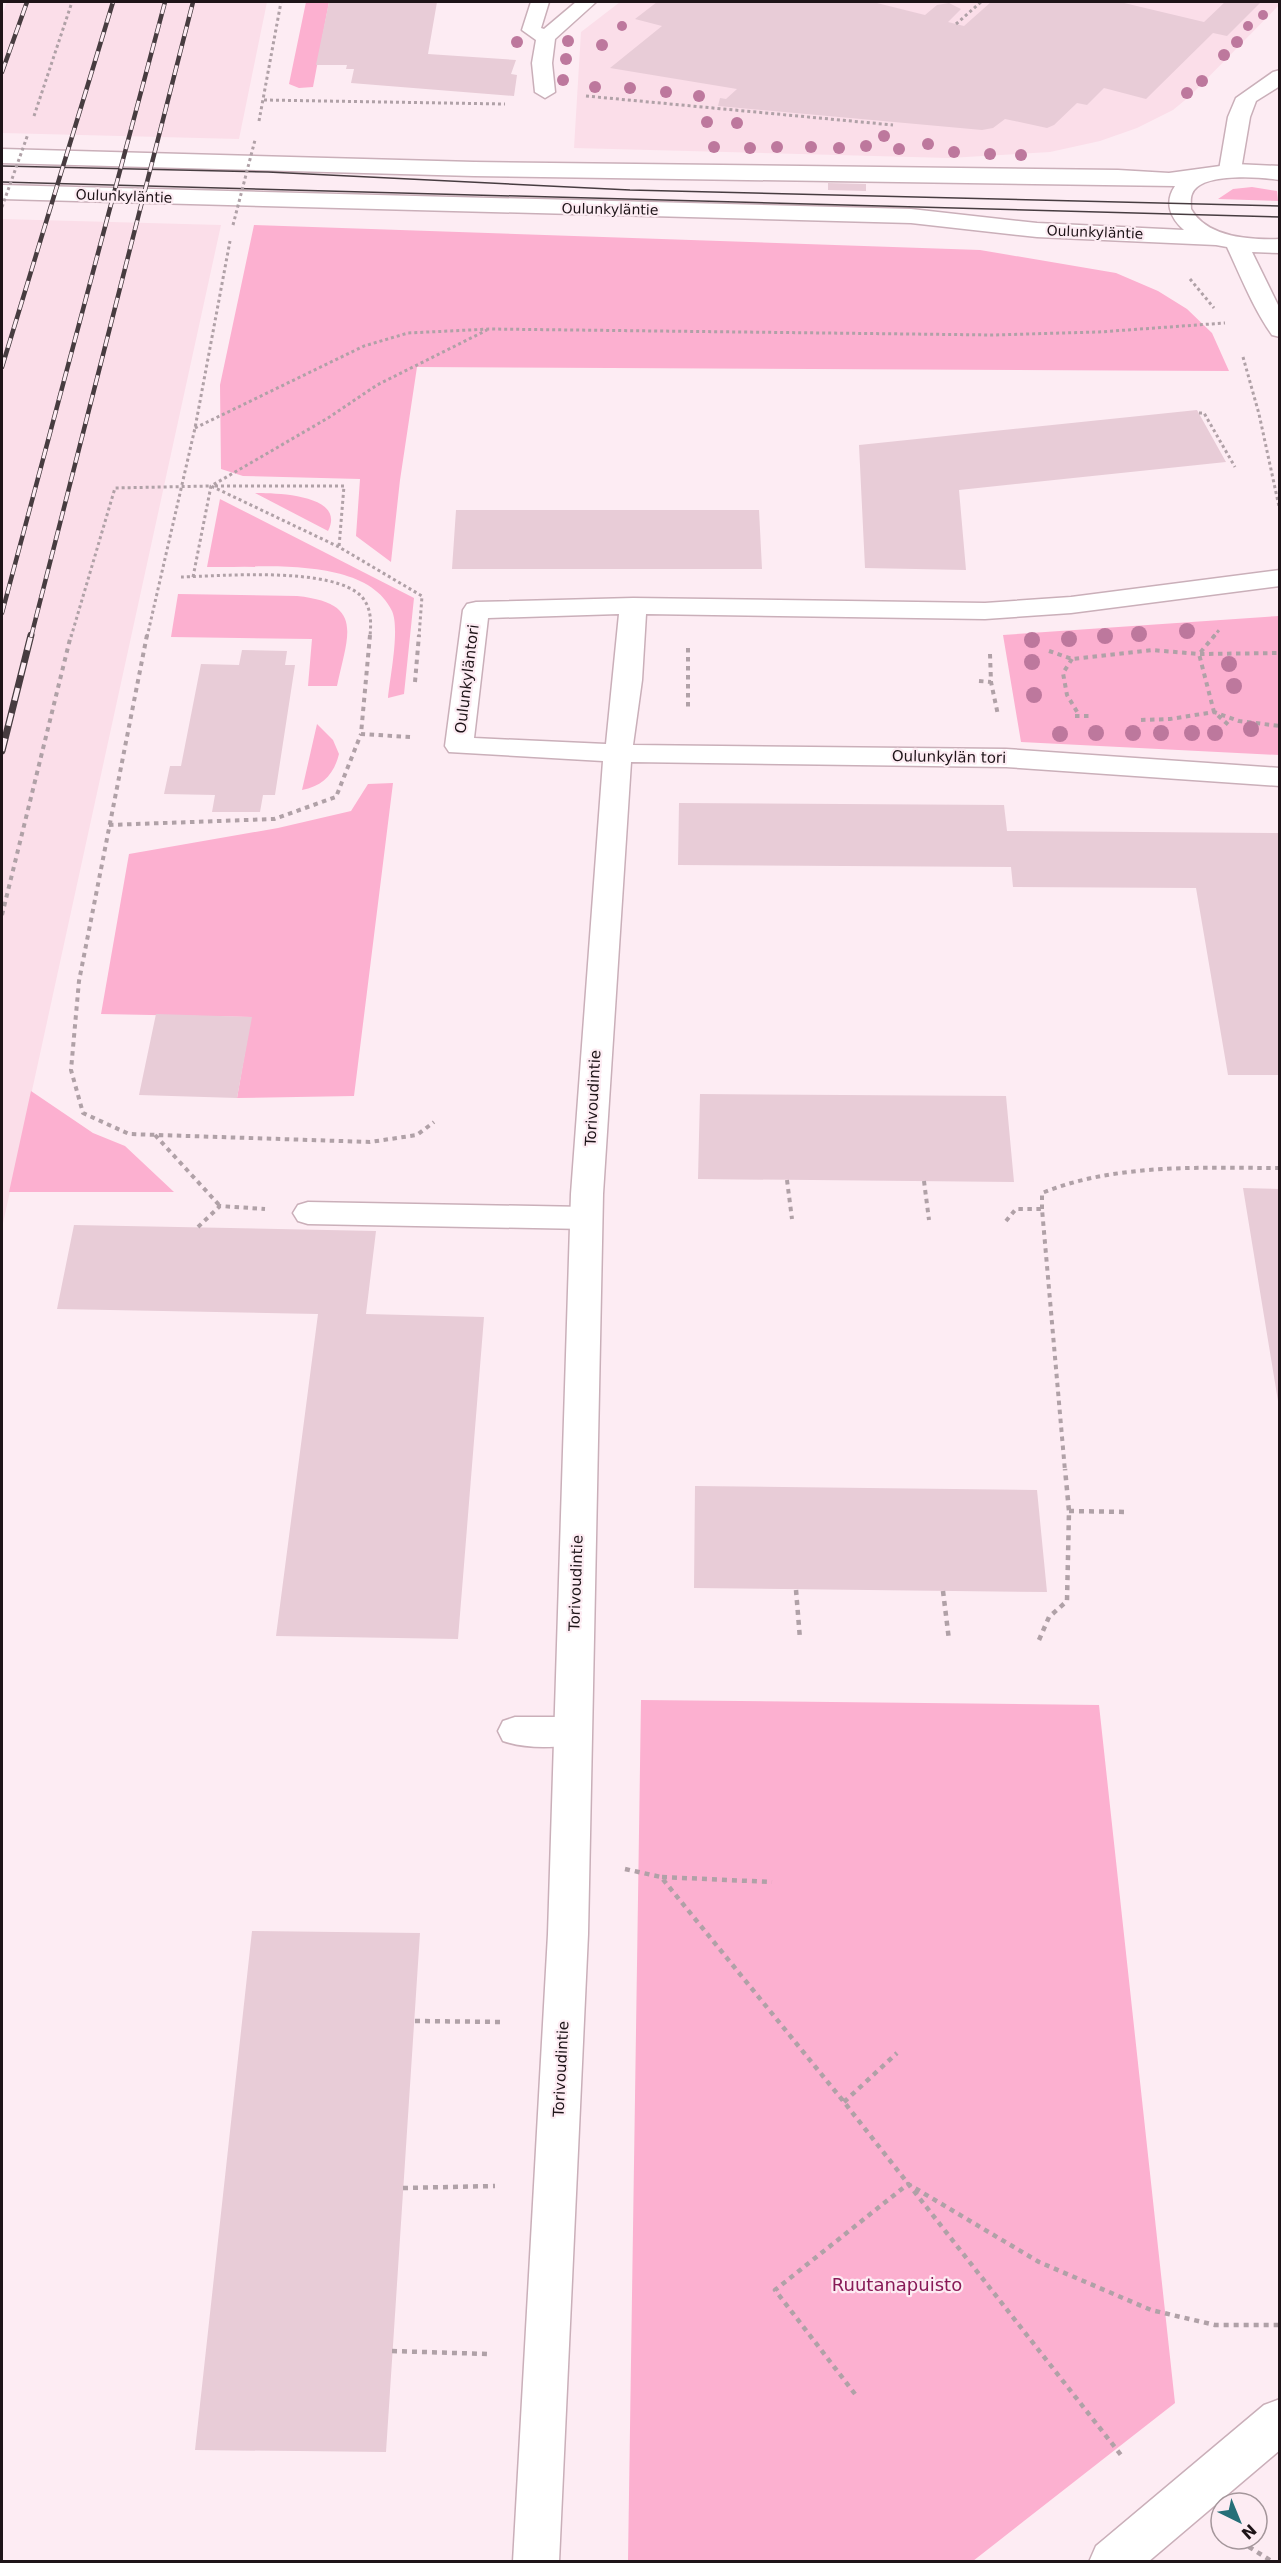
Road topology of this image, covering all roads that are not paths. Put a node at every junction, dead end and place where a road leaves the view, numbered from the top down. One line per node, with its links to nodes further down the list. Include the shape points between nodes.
1 (540, 2): 3 (lane, via 531,30)
2 (587, 2): 3 (lane)
3 (546, 37): 5 (lane, via 542,63)
4 (1280, 76): 7 (street, via 1247,98 1239,117)
5 (545, 92)
6 (2, 156): 9 (street, via 474,169)
7 (1230, 170): 8 (street); 9 (street)
8 (1280, 173)
9 (1200, 178): 11 (street, via 1183,192 1180,208 1187,220)
10 (2, 192): 11 (street, Oulunkyläntie, via 911,216 1047,231)
11 (1227, 241): 12 (street, Oulunkyläntie); 13 (street)
12 (1280, 246)
13 (1280, 330)
14 (1280, 578): 15 (street, via 1071,604 987,621)
15 (633, 606): 16 (street, Torivoudintie); 16 (street, Oulunkyläntori, via 476,610 459,746)
16 (618, 753): 17 (street, Oulunkylän tori, via 1006,758); 19 (street, Torivoudintie, via 605,897)
17 (1280, 777)
18 (308, 1213): 19 (lane)
19 (586, 1218): 21 (street, Torivoudintie)
20 (515, 1731): 21 (lane)
21 (572, 1731): 23 (street, Torivoudintie, via 568,1934)
22 (1280, 2421): 24 (street)
23 (536, 2562)
24 (1112, 2562)

